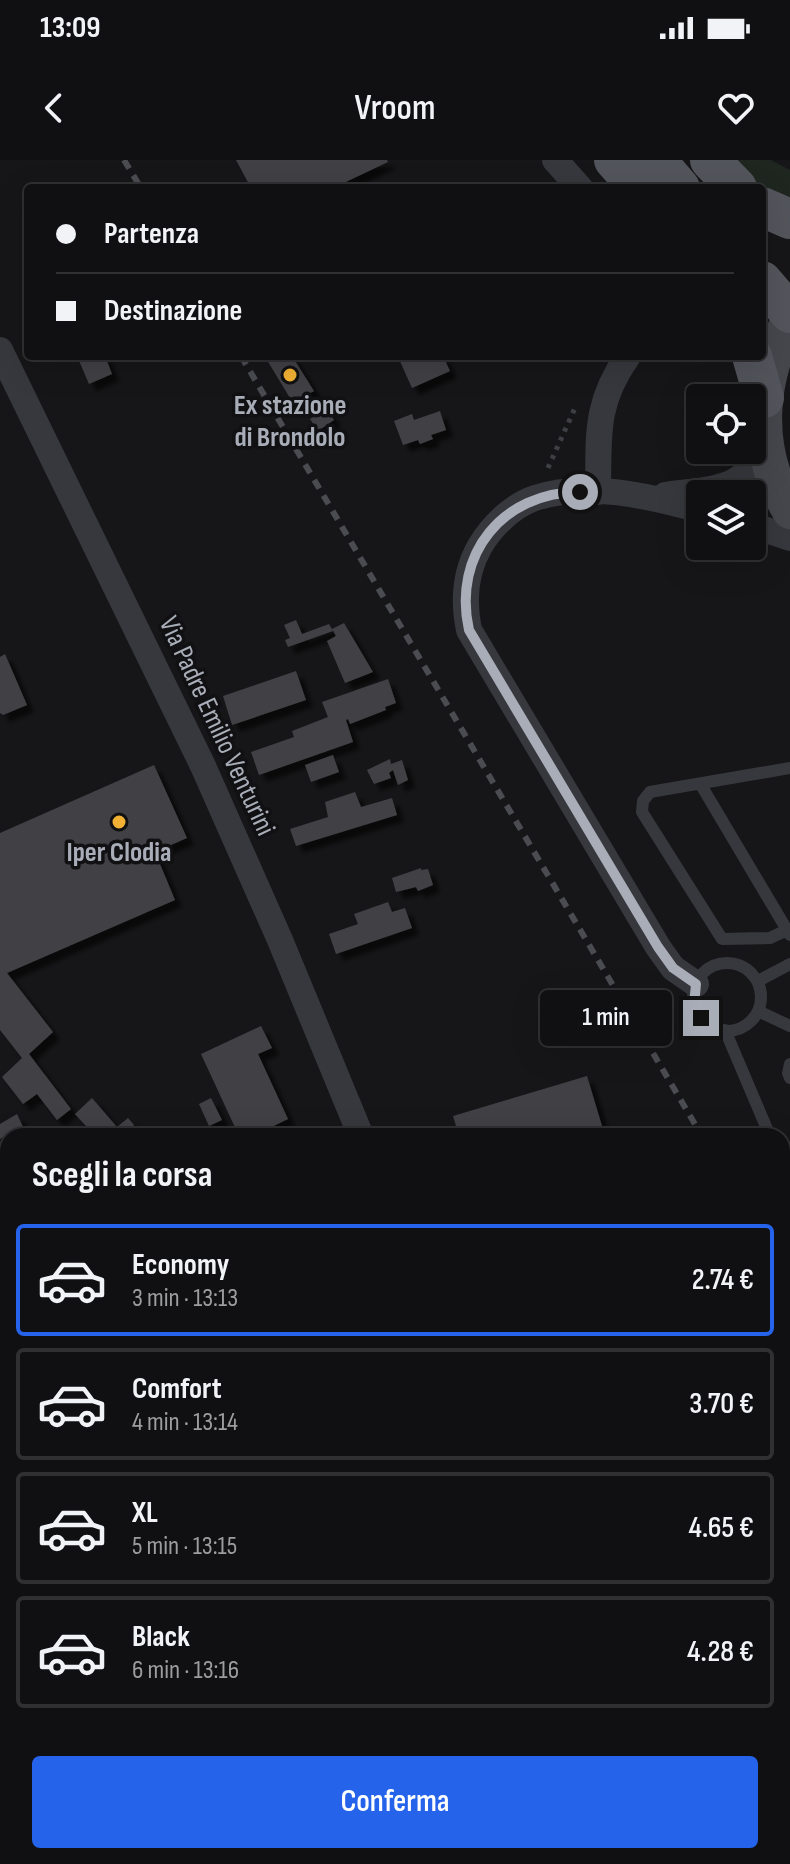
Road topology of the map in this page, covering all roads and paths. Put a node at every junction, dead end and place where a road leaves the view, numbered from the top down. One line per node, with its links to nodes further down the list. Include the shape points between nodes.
1 (555, 160): 5 (street)
2 (614, 160): 4 (main road)
3 (710, 160): 6 (main road)
4 (659, 175)
5 (576, 184)
6 (733, 184)
7 (766, 209): 8 (main road)
8 (790, 219)
9 (766, 286): 10 (main road)
10 (790, 313)
11 (790, 319): 17 (main road, via 775,349)
12 (0, 350): 38 (street, Via Padre Emilio Venturini, via 203,766)
13 (625, 360): 20 (street, via 599,417)
14 (753, 360): 15 (main road)
15 (758, 384)
16 (580, 398): 22 (path)
17 (766, 405)
18 (766, 434): 24 (main road, via 770,468)
19 (755, 464): 21 (street, via 745,477 725,487)
20 (598, 492): 21 (street); 22 (street)
21 (649, 497): 23 (street)
22 (535, 498): 32 (street, via 490,530 476,554 464,607 469,630 658,947 673,968)
23 (686, 506)
24 (790, 511)
25 (766, 530): 26 (street)
26 (790, 538)
27 (790, 768): 28 (lane)
28 (701, 785): 29 (lane); 29 (lane, via 650,792 642,812 722,939)
29 (789, 932)
30 (790, 964): 31 (lane)
31 (758, 981): 32 (lane, via 746,968 725,963 707,969); 33 (lane)
32 (696, 984): 35 (lane, via 697,1013 712,1027)
33 (758, 1011): 34 (lane); 35 (lane, via 742,1027)
34 (790, 1026)
35 (725, 1030): 39 (lane)
36 (790, 1064): 37 (lane)
37 (790, 1078)
38 (358, 1128)
39 (767, 1128)

